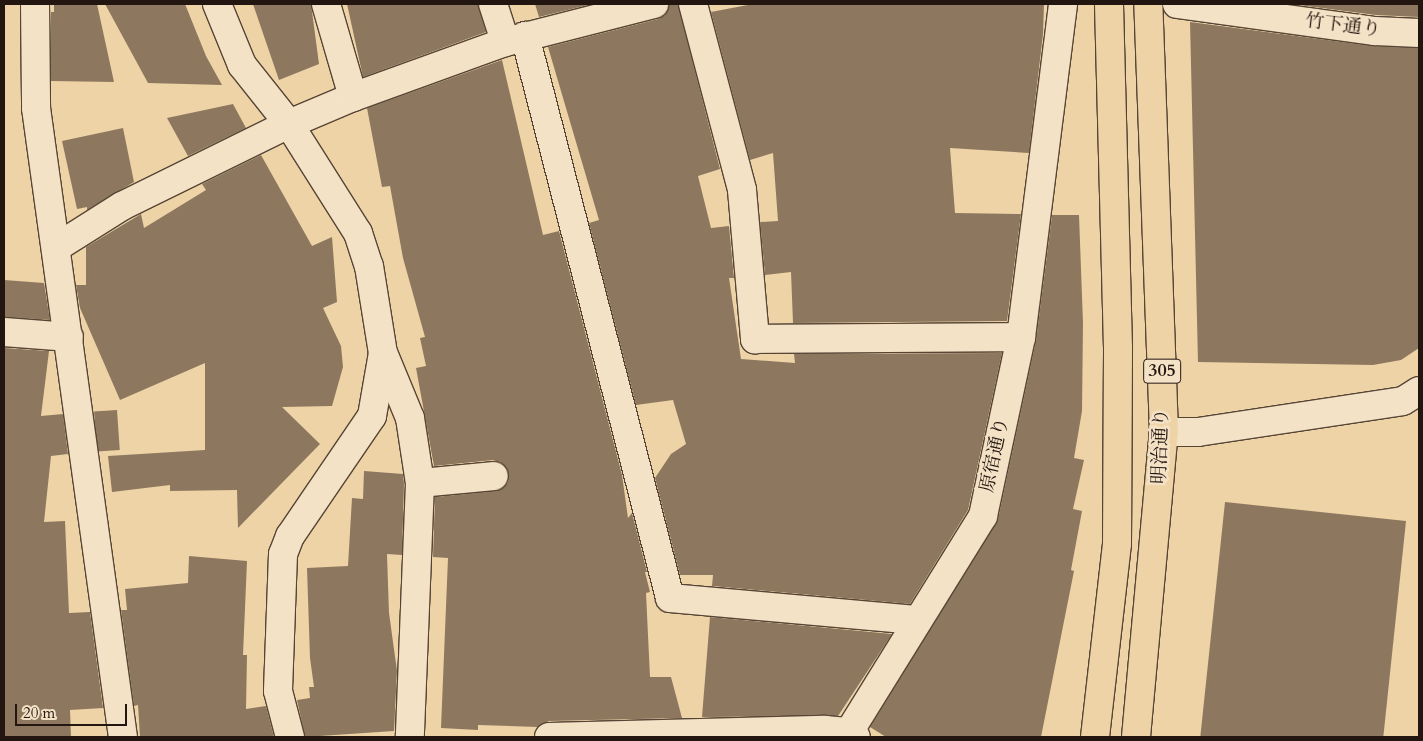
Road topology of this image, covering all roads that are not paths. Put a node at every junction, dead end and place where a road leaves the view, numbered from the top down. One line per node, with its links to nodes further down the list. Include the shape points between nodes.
1 (35, 4): 15 (street, via 36,108)
2 (217, 4): 14 (street, via 242,65)
3 (326, 4): 13 (street)
4 (494, 4): 12 (street)
5 (654, 4): 12 (street)
6 (693, 4): 18 (street, via 742,190 755,339)
7 (1064, 4): 18 (street, 原宿通り)
8 (1109, 4): 30 (main road, 305, via 1118,348 1117,544)
9 (1148, 4): 21 (main road, 明治通り / 305)
10 (1177, 4): 11 (street, 竹下通り)
11 (1419, 33)
12 (515, 39): 13 (street); 24 (street, via 670,598)
13 (353, 98): 14 (street)
14 (289, 124): 15 (street, via 122,206); 19 (street, via 358,233 369,266)
15 (57, 248): 17 (street)
16 (4, 332): 17 (street)
17 (69, 337): 26 (street)
18 (1021, 337): 24 (street, 原宿通り, via 983,516)
19 (383, 353): 23 (street, via 410,418); 27 (street, via 372,416 290,536 283,554 278,691)
20 (1419, 391): 21 (street, via 1404,401 1198,432)
21 (1164, 432): 31 (main road, 明治通り / 305)
22 (494, 476): 23 (street)
23 (420, 483): 28 (street)
24 (916, 620): 25 (street, 原宿通り)
25 (850, 736): 29 (street, via 825,730)
26 (123, 737)
27 (290, 737)
28 (410, 737)
29 (549, 737)
30 (1095, 737)
31 (1136, 737)

